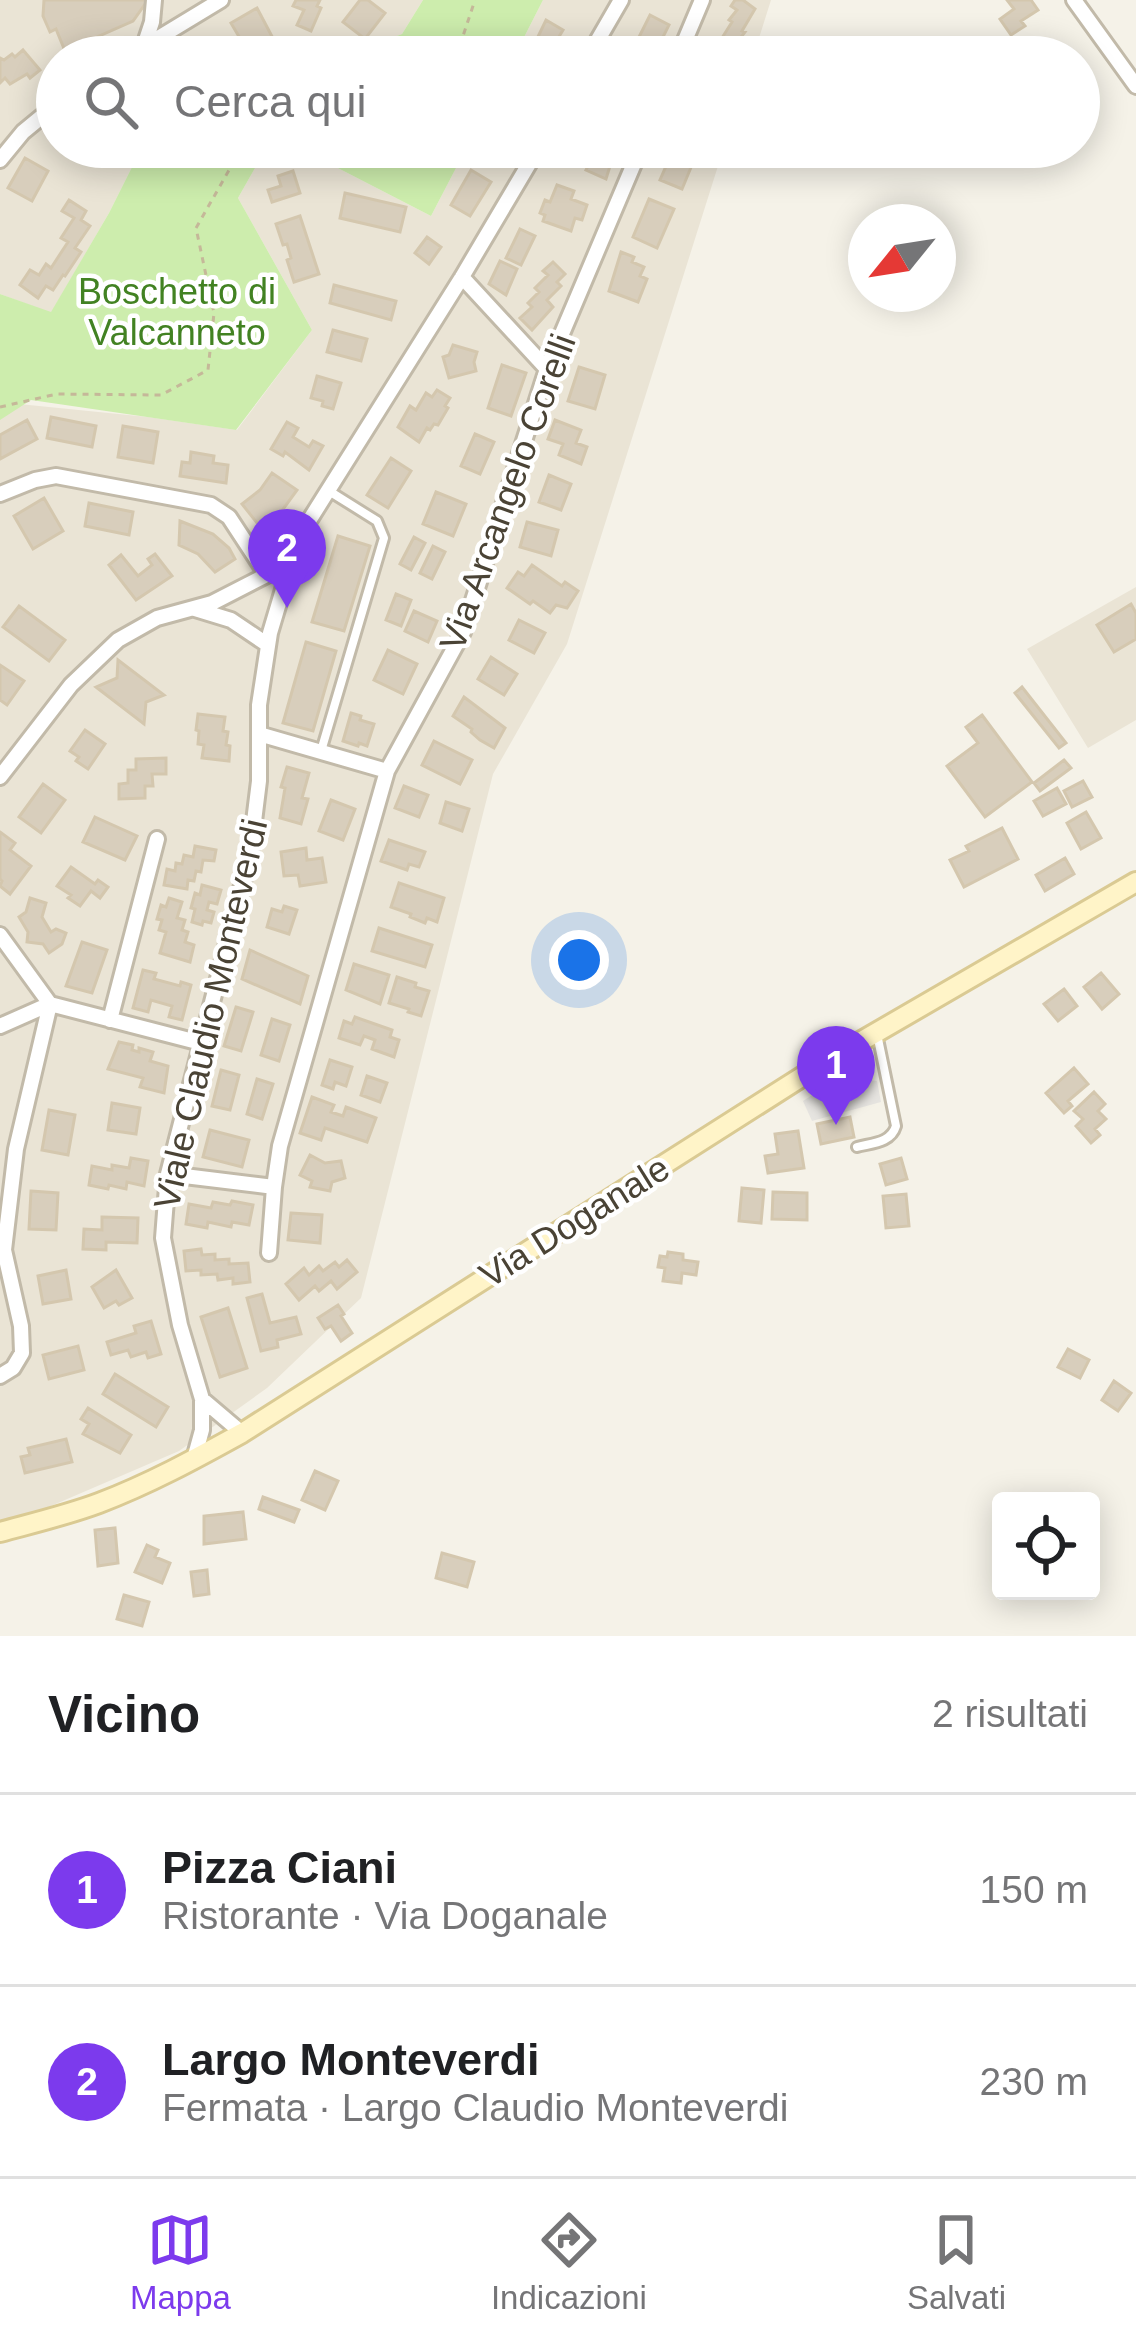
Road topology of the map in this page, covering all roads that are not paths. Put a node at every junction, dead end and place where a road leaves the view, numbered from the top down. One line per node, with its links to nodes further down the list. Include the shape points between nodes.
1 (154, 0): 6 (street)
2 (221, 0): 7 (street)
3 (621, 0): 8 (street)
4 (703, 0): 9 (street)
5 (1074, 0): 11 (street)
6 (147, 36)
7 (161, 36)
8 (600, 36)
9 (688, 36)
10 (1100, 36): 12 (street)
11 (1100, 36)
12 (1136, 86)
13 (36, 121): 14 (street)
14 (0, 160)
15 (526, 168): 17 (street, Viale Claudio Monteverdi)
16 (631, 168): 18 (street, Via Arcangelo Corelli)
17 (462, 277): 18 (street); 19 (street, Viale Claudio Monteverdi)
18 (547, 369): 27 (street, Via Arcangelo Corelli, via 463,632)
19 (328, 491): 21 (street, Viale Claudio Monteverdi); 26 (lane, via 377,521 384,538)
20 (0, 494): 22 (street, via 56,476 212,505)
21 (290, 562): 22 (street); 24 (street, Viale Claudio Monteverdi)
22 (267, 575): 23 (street)
23 (195, 609): 24 (street, via 231,620); 28 (street, via 140,626 98,656)
24 (268, 645): 25 (street, Viale Claudio Monteverdi)
25 (259, 734): 26 (street); 36 (street, Viale Claudio Monteverdi, via 253,843)
26 (321, 752): 27 (street)
27 (387, 771): 39 (street, Via Arcangelo Corelli)
28 (0, 777)
29 (157, 839): 33 (street)
30 (1136, 882): 35 (main road, Via Doganale)
31 (0, 935): 32 (street)
32 (50, 1004): 33 (street); 34 (street); 40 (street)
33 (110, 1020): 36 (street)
34 (0, 1025)
35 (877, 1032): 37 (lane, via 895,1130); 44 (main road, Via Doganale)
36 (201, 1043): 38 (street, Viale Claudio Monteverdi)
37 (857, 1147)
38 (168, 1174): 39 (street); 43 (street, Viale Claudio Monteverdi, via 165,1262)
39 (274, 1187): 41 (street, Via Arcangelo Corelli)
40 (2, 1250): 42 (street, via 22,1350)
41 (269, 1252)
42 (0, 1376)
43 (202, 1399): 44 (street); 45 (street, Viale Claudio Monteverdi)
44 (242, 1432): 45 (main road, Via Doganale)
45 (203, 1454): 46 (main road, Via Doganale, via 104,1501)
46 (0, 1532)

